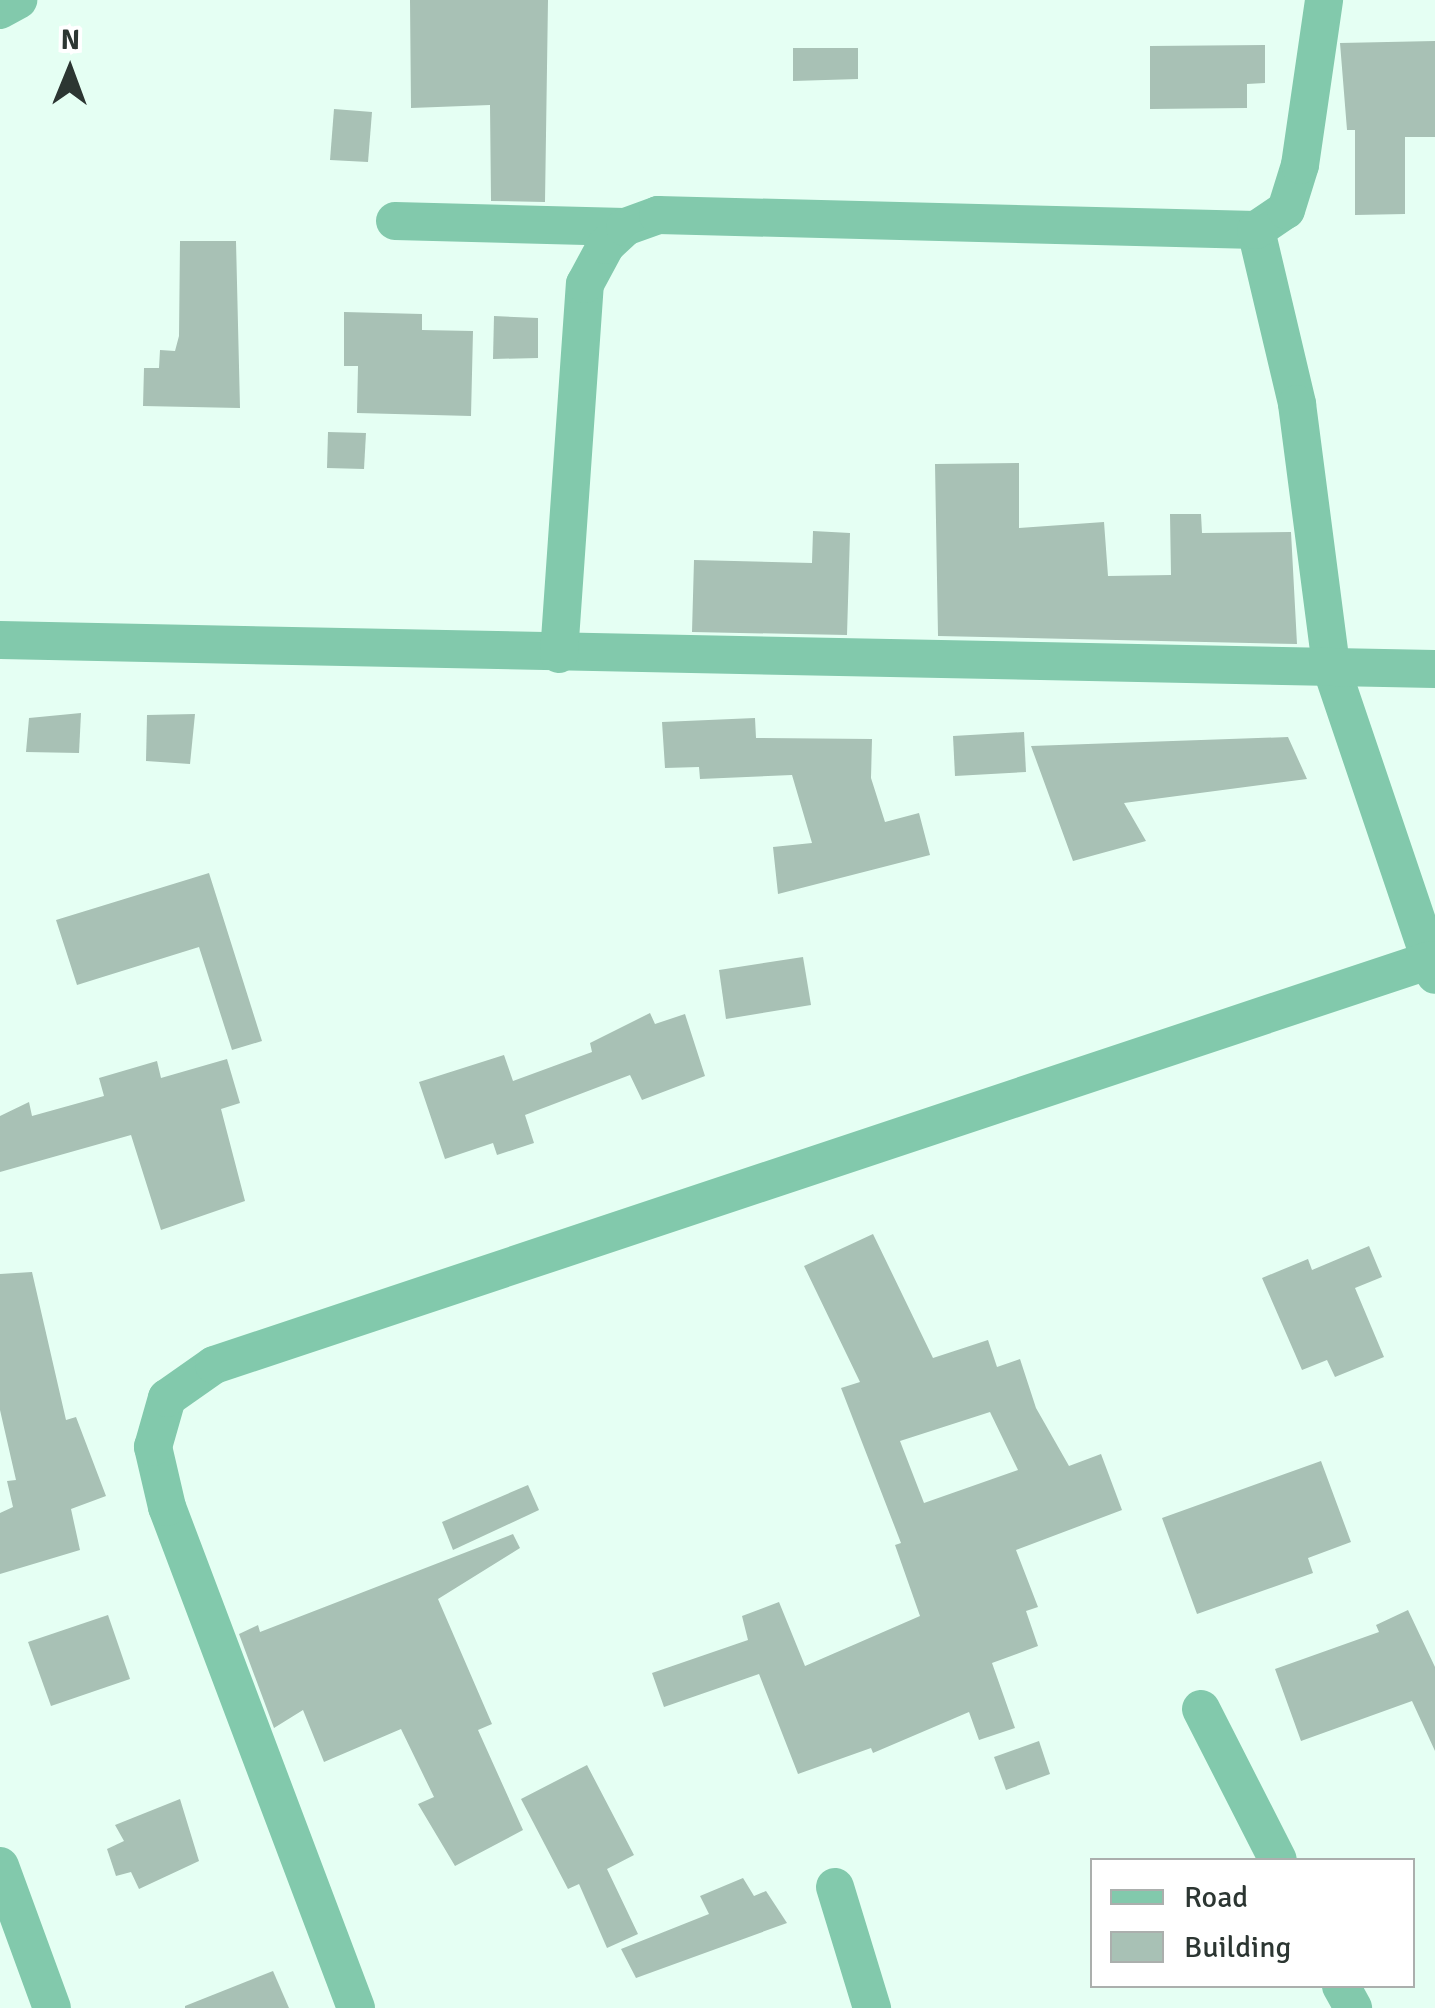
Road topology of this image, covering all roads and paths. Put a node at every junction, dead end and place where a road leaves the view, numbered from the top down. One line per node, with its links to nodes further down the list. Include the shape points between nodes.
1 (18, 0): 3 (street)
2 (1324, 0): 6 (street, via 1286,210)
3 (0, 10)
4 (395, 221): 5 (street)
5 (626, 226): 6 (street, via 658,215); 8 (street, via 606,245 585,284)
6 (1256, 230): 9 (street, via 1297,404)
7 (0, 640): 8 (street)
8 (559, 654): 9 (street)
9 (1332, 667): 10 (street); 11 (street)
10 (1435, 669)
11 (1432, 968): 17 (street, via 214,1364 167,1398 153,1447 167,1507)
12 (1200, 1708): 13 (street)
13 (1277, 1858)
14 (0, 1866): 16 (street)
15 (834, 1887): 18 (street)
16 (52, 2008)
17 (356, 2008)
18 (872, 2008)

